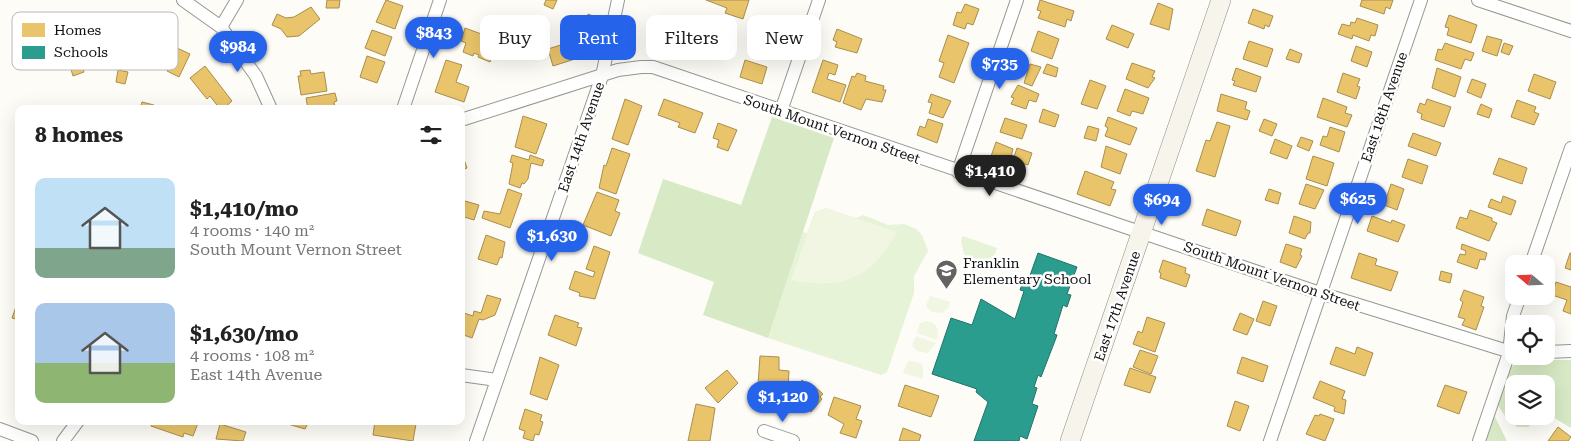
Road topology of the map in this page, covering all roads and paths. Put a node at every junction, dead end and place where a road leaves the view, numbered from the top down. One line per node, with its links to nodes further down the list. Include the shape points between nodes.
1 (183, 0): 10 (street)
2 (238, 0): 10 (street)
3 (440, 0): 14 (street)
4 (618, 0): 12 (street, East 14th Avenue)
5 (819, 0): 15 (street)
6 (1017, 0): 18 (street)
7 (1221, 0): 19 (street, East 17th Avenue)
8 (1420, 0): 21 (street, East 18th Avenue)
9 (1478, 0): 11 (street)
10 (221, 27): 13 (street, via 256,76)
11 (1571, 31)
12 (602, 76): 15 (street, South Mount Vernon Street, via 630,68 653,67); 16 (street, South Mount Vernon Street); 27 (street, East 14th Avenue)
13 (269, 105)
14 (404, 105)
15 (780, 111): 18 (street, South Mount Vernon Street)
16 (465, 119)
17 (1571, 148): 20 (street)
18 (958, 172): 19 (street, South Mount Vernon Street)
19 (1142, 232): 21 (street, South Mount Vernon Street); 35 (street, East 17th Avenue)
20 (1534, 255)
21 (1320, 293): 22 (street, South Mount Vernon Street); 36 (street, East 18th Avenue)
22 (1505, 351)
23 (1571, 351): 24 (street)
24 (1555, 352)
25 (1508, 365): 37 (street)
26 (465, 376): 27 (street)
27 (497, 380): 33 (street, East 14th Avenue)
28 (75, 425): 32 (street)
29 (0, 430): 31 (street)
30 (764, 431): 34 (street)
31 (32, 441)
32 (63, 441)
33 (476, 441)
34 (793, 441)
35 (1070, 441)
36 (1270, 441)
37 (1479, 441)

